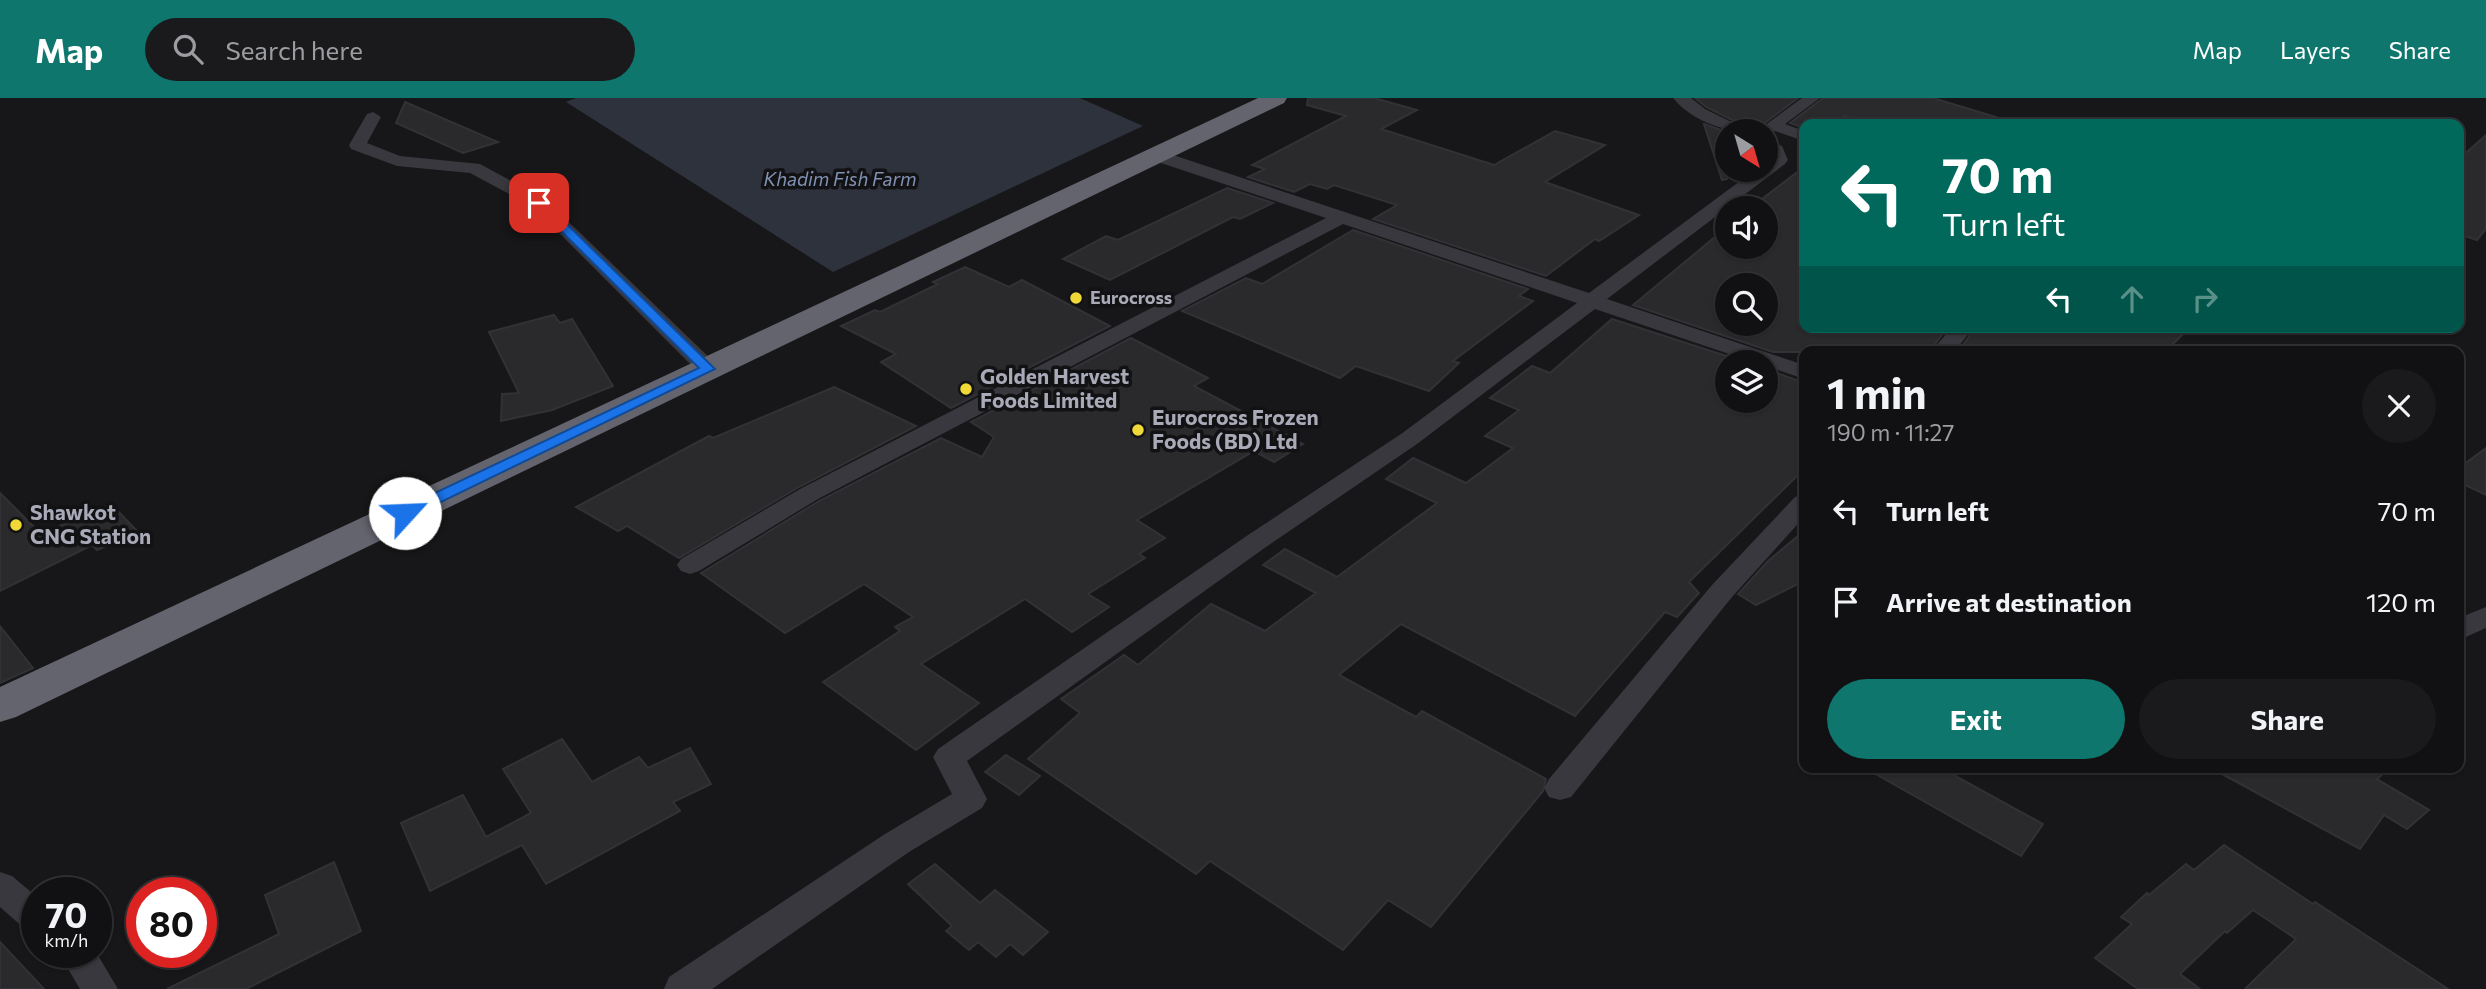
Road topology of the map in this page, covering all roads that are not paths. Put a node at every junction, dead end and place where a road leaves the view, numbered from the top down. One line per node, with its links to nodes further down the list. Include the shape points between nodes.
1 (1276, 98): 9 (highway)
2 (1681, 98): 5 (street)
3 (1812, 98): 6 (street)
4 (373, 117): 13 (street, via 357,145 397,161 474,168 539,203)
5 (1715, 119)
6 (1778, 126)
7 (1778, 135): 8 (street)
8 (1799, 136)
9 (1158, 156): 11 (street); 13 (highway)
10 (1750, 182): 12 (street)
11 (1340, 218): 12 (street); 16 (street, via 809,494)
12 (1591, 302): 14 (street); 25 (street, via 1409,439 949,757 971,799)
13 (708, 369): 19 (highway)
14 (1799, 370)
15 (1799, 507): 20 (street, via 1722,591)
16 (690, 565)
17 (2486, 616): 18 (street)
18 (2464, 627)
19 (0, 706)
20 (1560, 788)
21 (0, 886): 22 (street)
22 (21, 904)
23 (86, 968): 24 (street)
24 (100, 989)
25 (682, 989)

